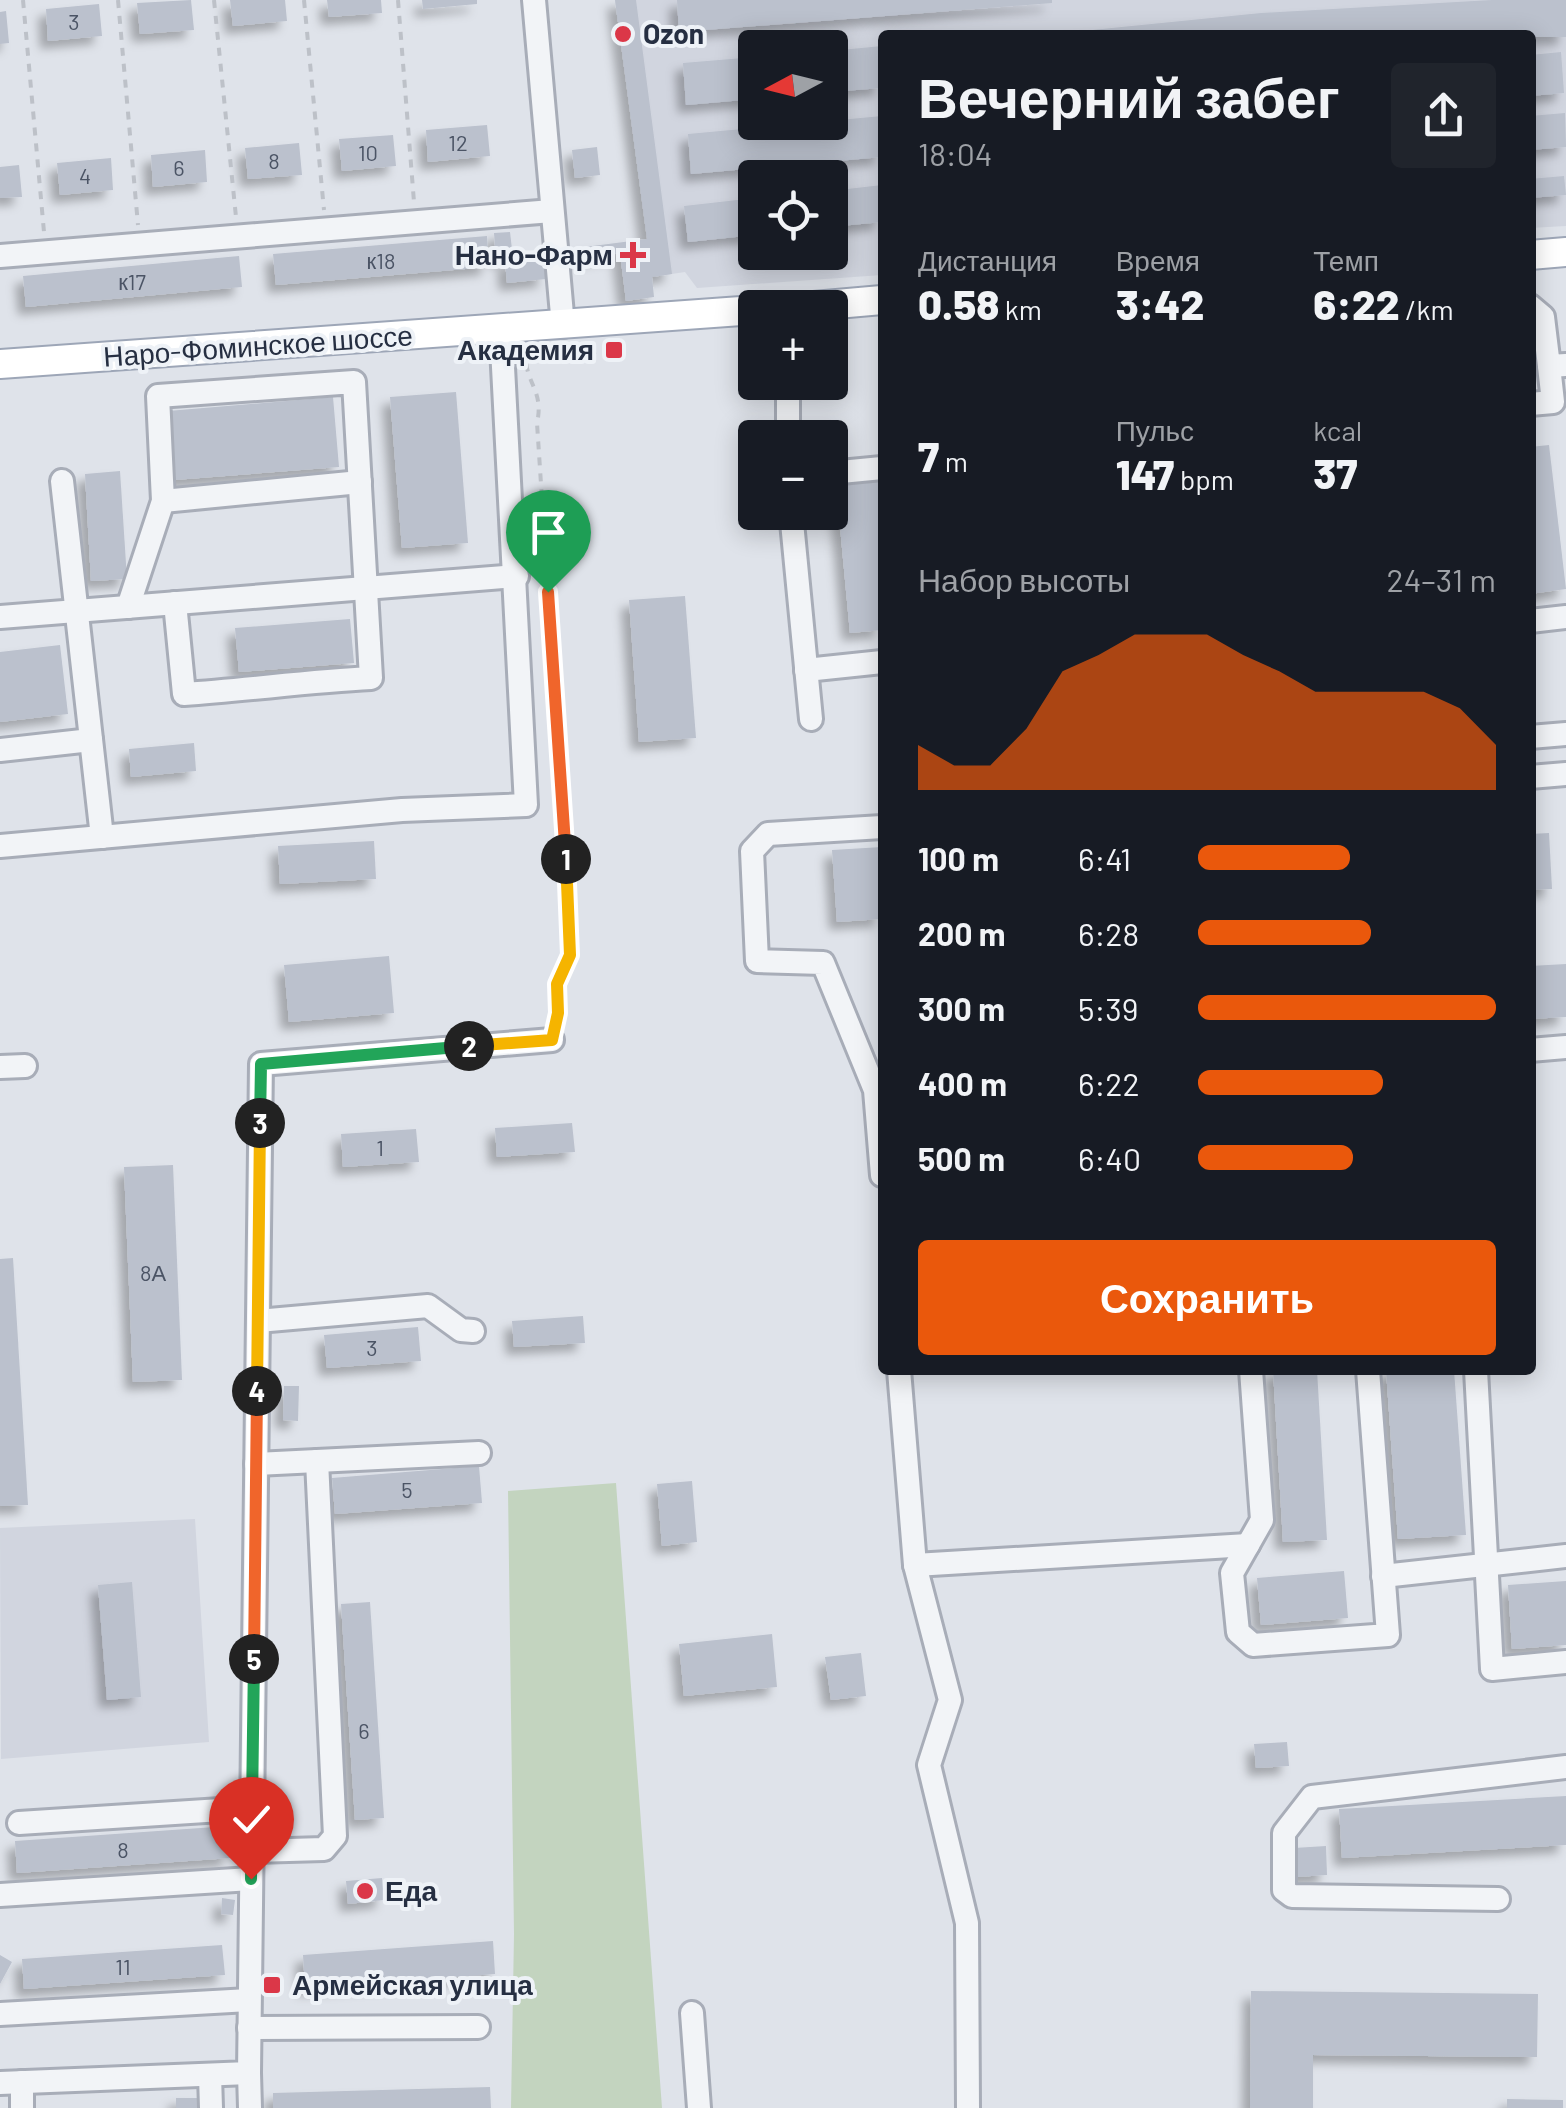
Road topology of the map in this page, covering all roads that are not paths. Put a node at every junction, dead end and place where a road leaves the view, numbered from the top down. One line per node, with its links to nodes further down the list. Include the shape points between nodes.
1 (534, 0): 2 (street)
2 (552, 211): 3 (street); 8 (street)
3 (0, 256)
4 (878, 300): 5 (main road)
5 (848, 303)
6 (738, 311): 8 (main road, Наро-Фоминское шоссе)
7 (1536, 311): 11 (street)
8 (563, 326): 9 (main road, Наро-Фоминское шоссе)
9 (501, 329): 10 (main road, Наро-Фоминское шоссе); 19 (street)
10 (0, 364)
11 (1557, 366): 12 (street)
12 (1550, 405)
13 (878, 468): 14 (street)
14 (848, 471)
15 (62, 481): 23 (street)
16 (360, 482): 17 (street); 17 (street, via 354,382 158,396); 20 (street)
17 (163, 501): 22 (street)
18 (794, 530): 28 (street)
19 (516, 576): 20 (street); 37 (street, via 526,805)
20 (365, 588): 21 (street); 21 (street, via 371,678 247,690 184,694)
21 (175, 604): 22 (street)
22 (128, 607): 23 (street)
23 (76, 612): 24 (street); 32 (street)
24 (0, 618)
25 (1566, 618): 26 (street)
26 (1536, 620)
27 (878, 662): 28 (street)
28 (806, 670): 29 (street)
29 (810, 719)
30 (1566, 734): 31 (street)
31 (1536, 736)
32 (90, 740): 33 (street); 37 (street)
33 (0, 750)
34 (1566, 774): 35 (street)
35 (1536, 776)
36 (878, 828): 44 (street, via 768,834 752,851 757,961 822,963 875,1090)
37 (102, 837): 38 (street)
38 (0, 846)
39 (552, 1040): 45 (street, via 261,1064)
40 (1566, 1046): 41 (street)
41 (1536, 1049)
42 (25, 1066): 43 (street)
43 (0, 1067)
44 (878, 1126)
45 (258, 1320): 46 (street, via 428,1306); 53 (street)
46 (473, 1331)
47 (899, 1375): 57 (street)
48 (1251, 1375): 54 (street, via 1262,1520)
49 (1368, 1375): 58 (street)
50 (1476, 1375): 56 (street)
51 (479, 1452): 52 (street)
52 (317, 1461): 53 (street); 63 (street, via 335,1836 324,1849)
53 (256, 1464): 61 (street)
54 (1248, 1544): 57 (street); 58 (street, via 1232,1574 1238,1632 1253,1645 1388,1635)
55 (1566, 1556): 56 (street)
56 (1486, 1563): 58 (street); 59 (street, via 1492,1669)
57 (915, 1565): 79 (street, via 950,1700 929,1765 967,1923)
58 (1384, 1576)
59 (1566, 1662)
60 (1566, 1767): 66 (street, via 1312,1797 1284,1833 1284,1890 1292,1896)
61 (252, 1808): 62 (street); 63 (street)
62 (18, 1824)
63 (251, 1852): 64 (street)
64 (251, 1879): 65 (street); 67 (street)
65 (0, 1896)
66 (1498, 1899)
67 (250, 2000): 68 (street); 71 (street)
68 (0, 2014)
69 (692, 2014): 78 (street)
70 (478, 2027): 71 (street)
71 (249, 2028): 72 (street)
72 (248, 2073): 73 (street); 77 (street)
73 (210, 2075): 74 (street); 76 (street)
74 (11, 2083): 75 (street)
75 (22, 2108)
76 (211, 2108)
77 (250, 2108)
78 (699, 2108)
79 (968, 2108)

